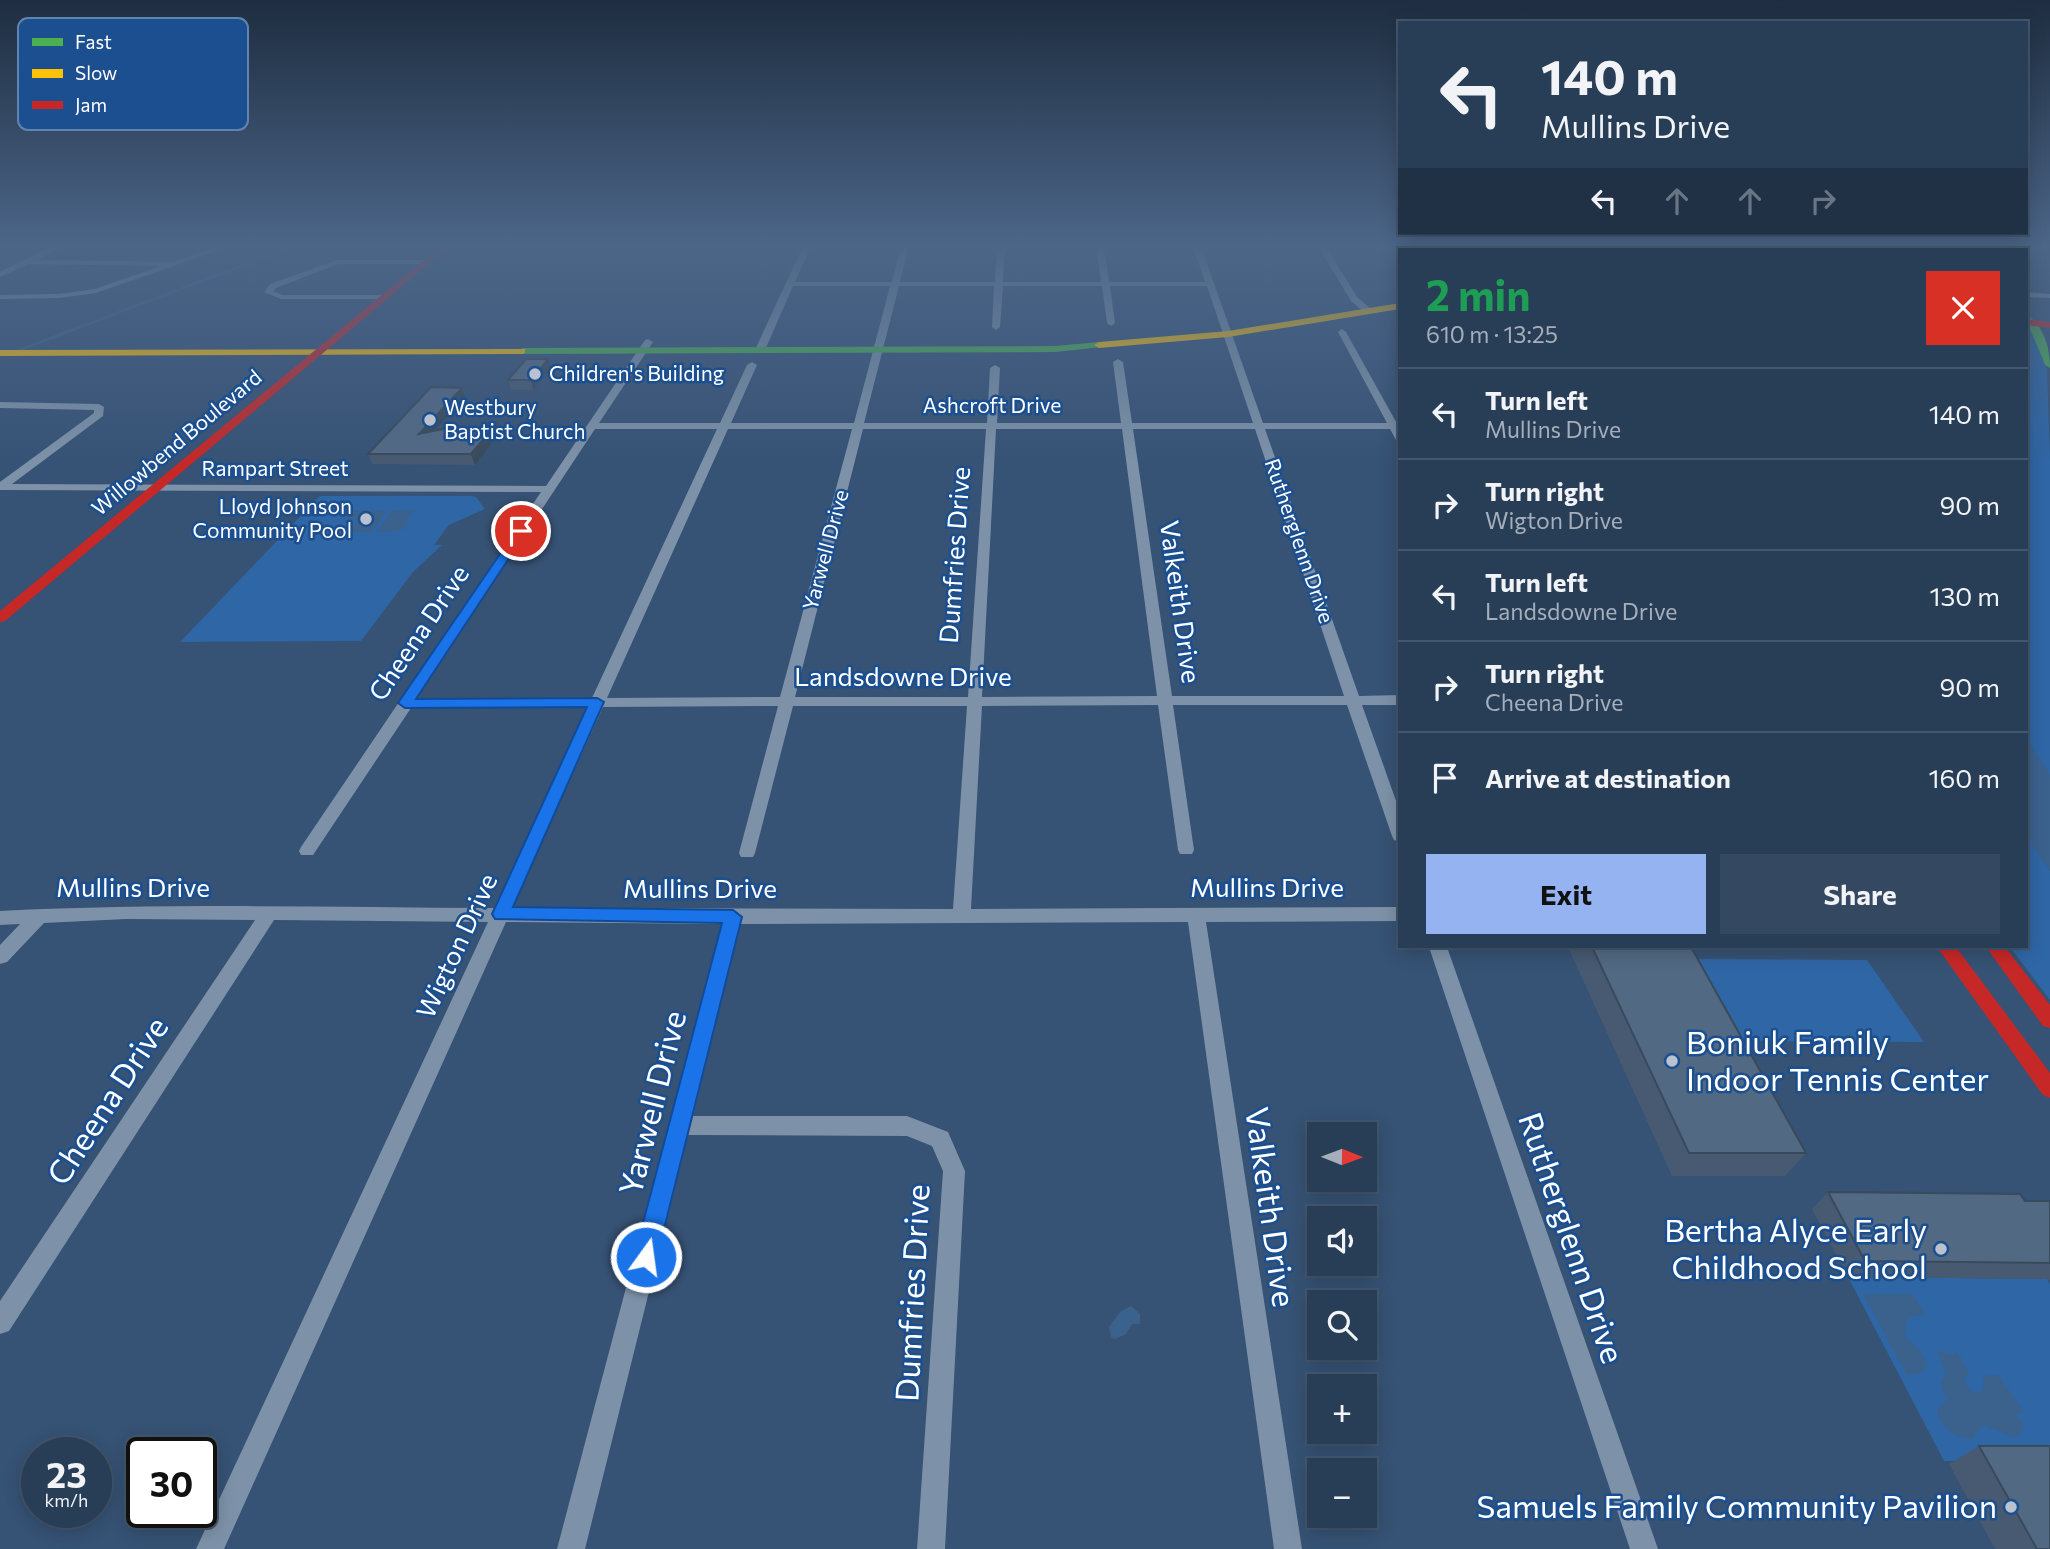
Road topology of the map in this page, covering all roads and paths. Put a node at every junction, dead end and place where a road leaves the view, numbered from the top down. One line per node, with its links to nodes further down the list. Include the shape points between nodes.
1 (358, 318): 14 (main road, Willowbend Boulevard)
2 (774, 318): 19 (street, Wigton Drive)
3 (886, 318): 18 (street, Yarwell Drive)
4 (997, 318): 10 (street)
5 (1110, 318): 9 (street)
6 (1222, 318): 11 (street, Rutherglenn Drive)
7 (1295, 318): 11 (main road)
8 (2037, 320): 24 (main road)
9 (1111, 323)
10 (996, 327)
11 (1226, 330): 18 (main road, via 1055,349); 32 (street, Rutherglenn Drive)
12 (1342, 332): 33 (street)
13 (0, 338): 16 (main road)
14 (334, 338): 15 (main road); 16 (main road, via 64,339); 21 (main road, via 299,349); 22 (main road, Willowbend Boulevard)
15 (412, 338): 17 (main road); 22 (main road, via 344,344)
16 (28, 345): 20 (main road); 21 (main road)
17 (645, 346): 19 (main road); 22 (main road); 27 (street, Cheena Drive)
18 (879, 346): 19 (main road); 29 (street, Yarwell Drive)
19 (759, 352): 28 (street, Wigton Drive)
20 (0, 353)
21 (232, 354): 22 (main road)
22 (316, 354): 36 (main road, Willowbend Boulevard)
23 (1118, 362): 31 (street, Valkeith Drive)
24 (2050, 365)
25 (995, 368): 30 (street, Dumfries Drive)
26 (0, 405): 35 (street, via 99,407 99,414)
27 (592, 426): 28 (street, Ashcroft Drive); 37 (street, Cheena Drive)
28 (725, 426): 29 (street, Ashcroft Drive); 43 (street, Wigton Drive)
29 (858, 426): 30 (street, Ashcroft Drive); 44 (street, Yarwell Drive)
30 (991, 426): 31 (street, Ashcroft Drive); 41 (street, Dumfries Drive)
31 (1127, 426): 32 (street, Ashcroft Drive); 42 (street, Valkeith Drive)
32 (1260, 426): 33 (street, Ashcroft Drive); 39 (street, Rutherglenn Drive)
33 (1392, 426): 34 (street)
34 (1398, 435)
35 (0, 487): 36 (street, Rampart Street)
36 (157, 488): 37 (street, Rampart Street); 38 (main road, Willowbend Boulevard)
37 (550, 489): 45 (street, Cheena Drive)
38 (0, 618)
39 (1353, 700): 40 (street, Landsdowne Drive); 42 (street, Landsdowne Drive); 46 (street, Rutherglenn Drive)
40 (1398, 700)
41 (974, 701): 42 (street, Landsdowne Drive); 44 (street, Landsdowne Drive); 53 (street, Dumfries Drive)
42 (1166, 701): 47 (street, Valkeith Drive)
43 (597, 702): 44 (street, Landsdowne Drive); 45 (street, Landsdowne Drive); 52 (street, Wigton Drive)
44 (787, 702): 49 (street, Yarwell Drive)
45 (405, 703): 48 (street, Cheena Drive)
46 (1398, 830)
47 (1186, 850)
48 (307, 851)
49 (747, 853)
50 (41, 914): 51 (street, Mullins Drive); 57 (street, Mullins Drive); 61 (street)
51 (268, 914): 52 (street, Mullins Drive); 65 (street, Cheena Drive)
52 (501, 914): 56 (street, Mullins Drive); 66 (street, Wigton Drive)
53 (962, 914): 55 (street, Mullins Drive); 56 (street, Mullins Drive)
54 (1398, 914): 55 (street, Mullins Drive)
55 (1196, 915): 69 (street, Valkeith Drive)
56 (733, 917): 64 (street, Yarwell Drive)
57 (0, 918)
58 (1438, 948): 70 (street, Rutherglenn Drive)
59 (1947, 948): 63 (main road)
60 (1996, 948): 62 (main road)
61 (0, 957)
62 (2050, 1020)
63 (2050, 1089)
64 (680, 1125): 67 (street, Yarwell Drive); 68 (street, Dumfries Drive, via 907,1126 940,1139 954,1171)
65 (0, 1322)
66 (210, 1549)
67 (571, 1549)
68 (931, 1549)
69 (1288, 1549)
70 (1644, 1549)

